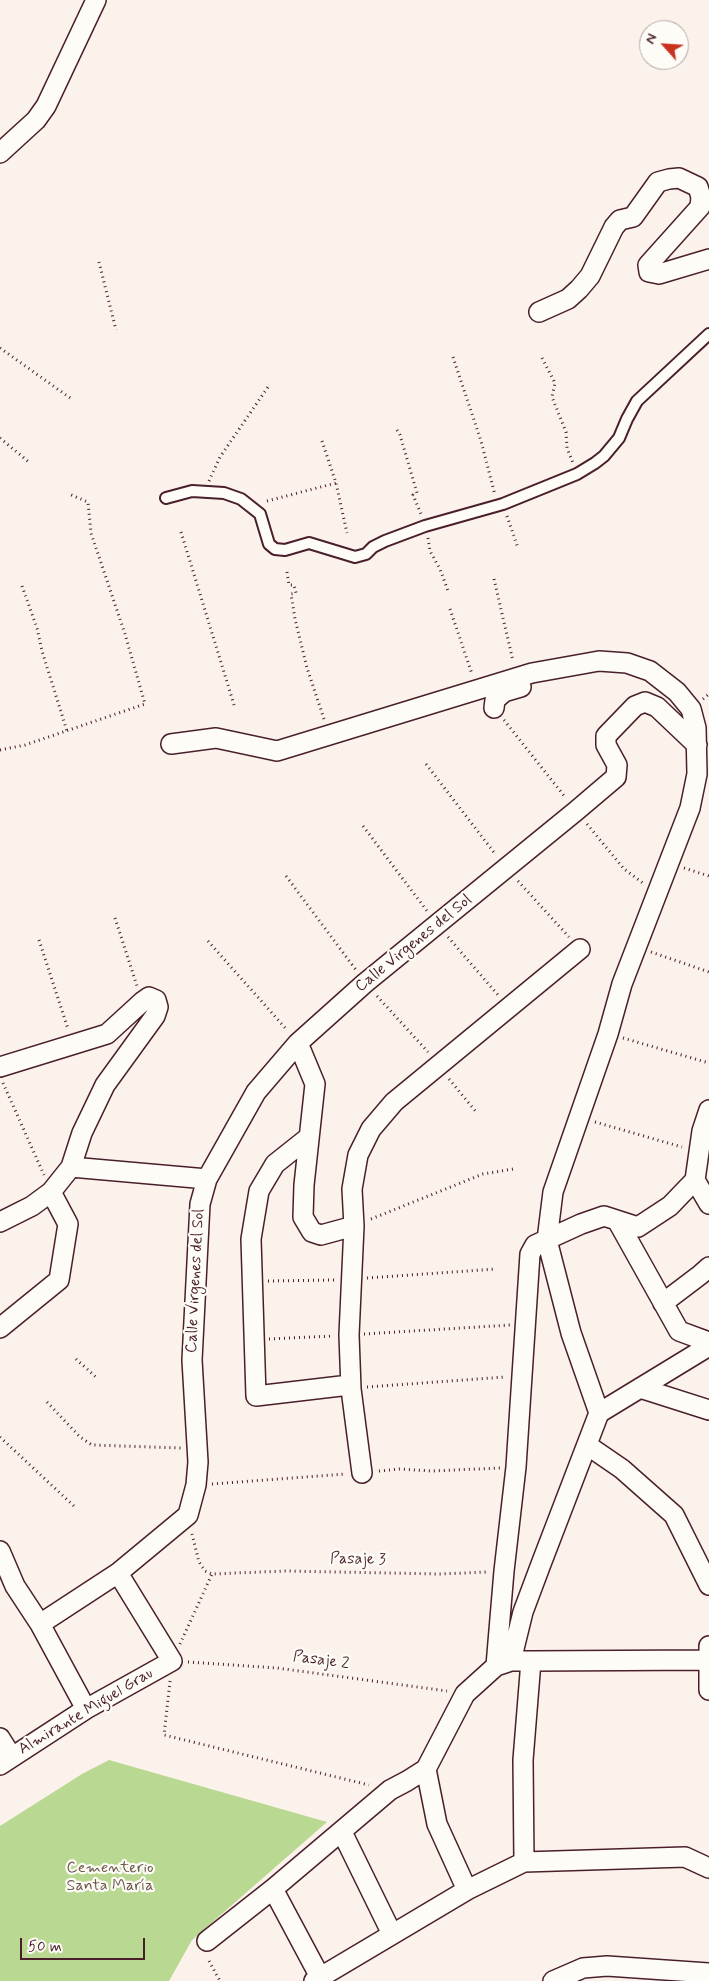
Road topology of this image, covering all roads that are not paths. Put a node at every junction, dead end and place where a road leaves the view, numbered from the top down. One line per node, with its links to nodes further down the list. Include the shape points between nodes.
1 (96, 0): 2 (street, via 46,106 36,120)
2 (0, 153)
3 (709, 259): 4 (street, via 659,274 649,272 648,265 700,207 698,187 679,178 658,182 633,217 620,220 614,227 590,276 579,289 568,299)
4 (538, 312)
5 (709, 334): 6 (lane, via 638,401 619,438 604,456 578,474 500,505 385,541 366,554 355,557 309,544 275,549 269,544 260,514 230,495 205,490)
6 (166, 498)
7 (524, 676): 8 (street, via 526,685 504,692 495,700); 9 (street, via 277,750 216,738); 10 (street, via 599,661 627,662 650,671 691,708)
8 (494, 708)
9 (171, 744)
10 (697, 746): 12 (street, Calle Virgenes del Sol, via 657,707 645,702 635,706 606,736 606,745 617,764 616,777 365,983); 25 (street, via 697,774 690,808 622,984 553,1192)
11 (580, 950): 24 (street, via 394,1102 371,1128 358,1155 352,1189)
12 (298, 1043): 15 (street, via 315,1084); 18 (street, Calle Virgenes del Sol, via 256,1092)
13 (0, 1067): 17 (street, via 108,1034 149,997 156,1000 155,1016 105,1085 82,1133)
14 (709, 1110): 16 (street, via 702,1131)
15 (309, 1137): 24 (street, via 303,1217 312,1232 321,1235); 30 (street, via 275,1164 259,1191 251,1239 256,1396)
16 (704, 1151): 19 (street)
17 (71, 1166): 18 (street); 20 (street)
18 (207, 1179): 37 (street, Calle Virgenes del Sol, via 200,1204 192,1360 196,1485 188,1516)
19 (695, 1180): 21 (street); 23 (street, via 670,1206 638,1227)
20 (51, 1192): 22 (street); 28 (street, via 68,1224 59,1280)
21 (709, 1204)
22 (0, 1222)
23 (618, 1222): 25 (street, via 604,1216); 27 (street)
24 (354, 1226): 30 (street)
25 (547, 1240): 33 (street, via 571,1333); 43 (street, via 535,1245 530,1254 516,1468 504,1571)
26 (709, 1266): 27 (street)
27 (663, 1303): 29 (street, via 679,1331)
28 (0, 1328)
29 (709, 1344): 31 (street)
30 (346, 1388): 35 (street)
31 (640, 1388): 32 (street); 33 (street)
32 (709, 1410)
33 (600, 1413): 34 (street)
34 (587, 1445): 38 (street, via 622,1469 674,1515); 43 (street)
35 (362, 1473)
36 (0, 1551): 39 (street)
37 (118, 1573): 40 (street); 45 (street, Almirante Miguel Grau, via 172,1661)
38 (709, 1585)
39 (8, 1590): 40 (street)
40 (40, 1624): 45 (street)
41 (709, 1656): 42 (street); 44 (street)
42 (531, 1661): 43 (street); 50 (street, via 523,1760)
43 (504, 1664): 48 (street, via 465,1694)
44 (709, 1690)
45 (86, 1710): 47 (street, Almirante Miguel Grau)
46 (0, 1738): 47 (street)
47 (6, 1761)
48 (426, 1769): 49 (street, via 390,1790); 53 (street, via 437,1824)
49 (342, 1832): 52 (street); 54 (street)
50 (524, 1862): 51 (street, via 685,1857); 53 (street)
51 (709, 1868)
52 (273, 1889): 55 (street); 57 (street)
53 (467, 1890): 54 (street)
54 (392, 1934): 57 (street)
55 (207, 1941)
56 (707, 1976): 58 (street, via 607,1966 583,1968)
57 (317, 1979)
58 (555, 1981)

